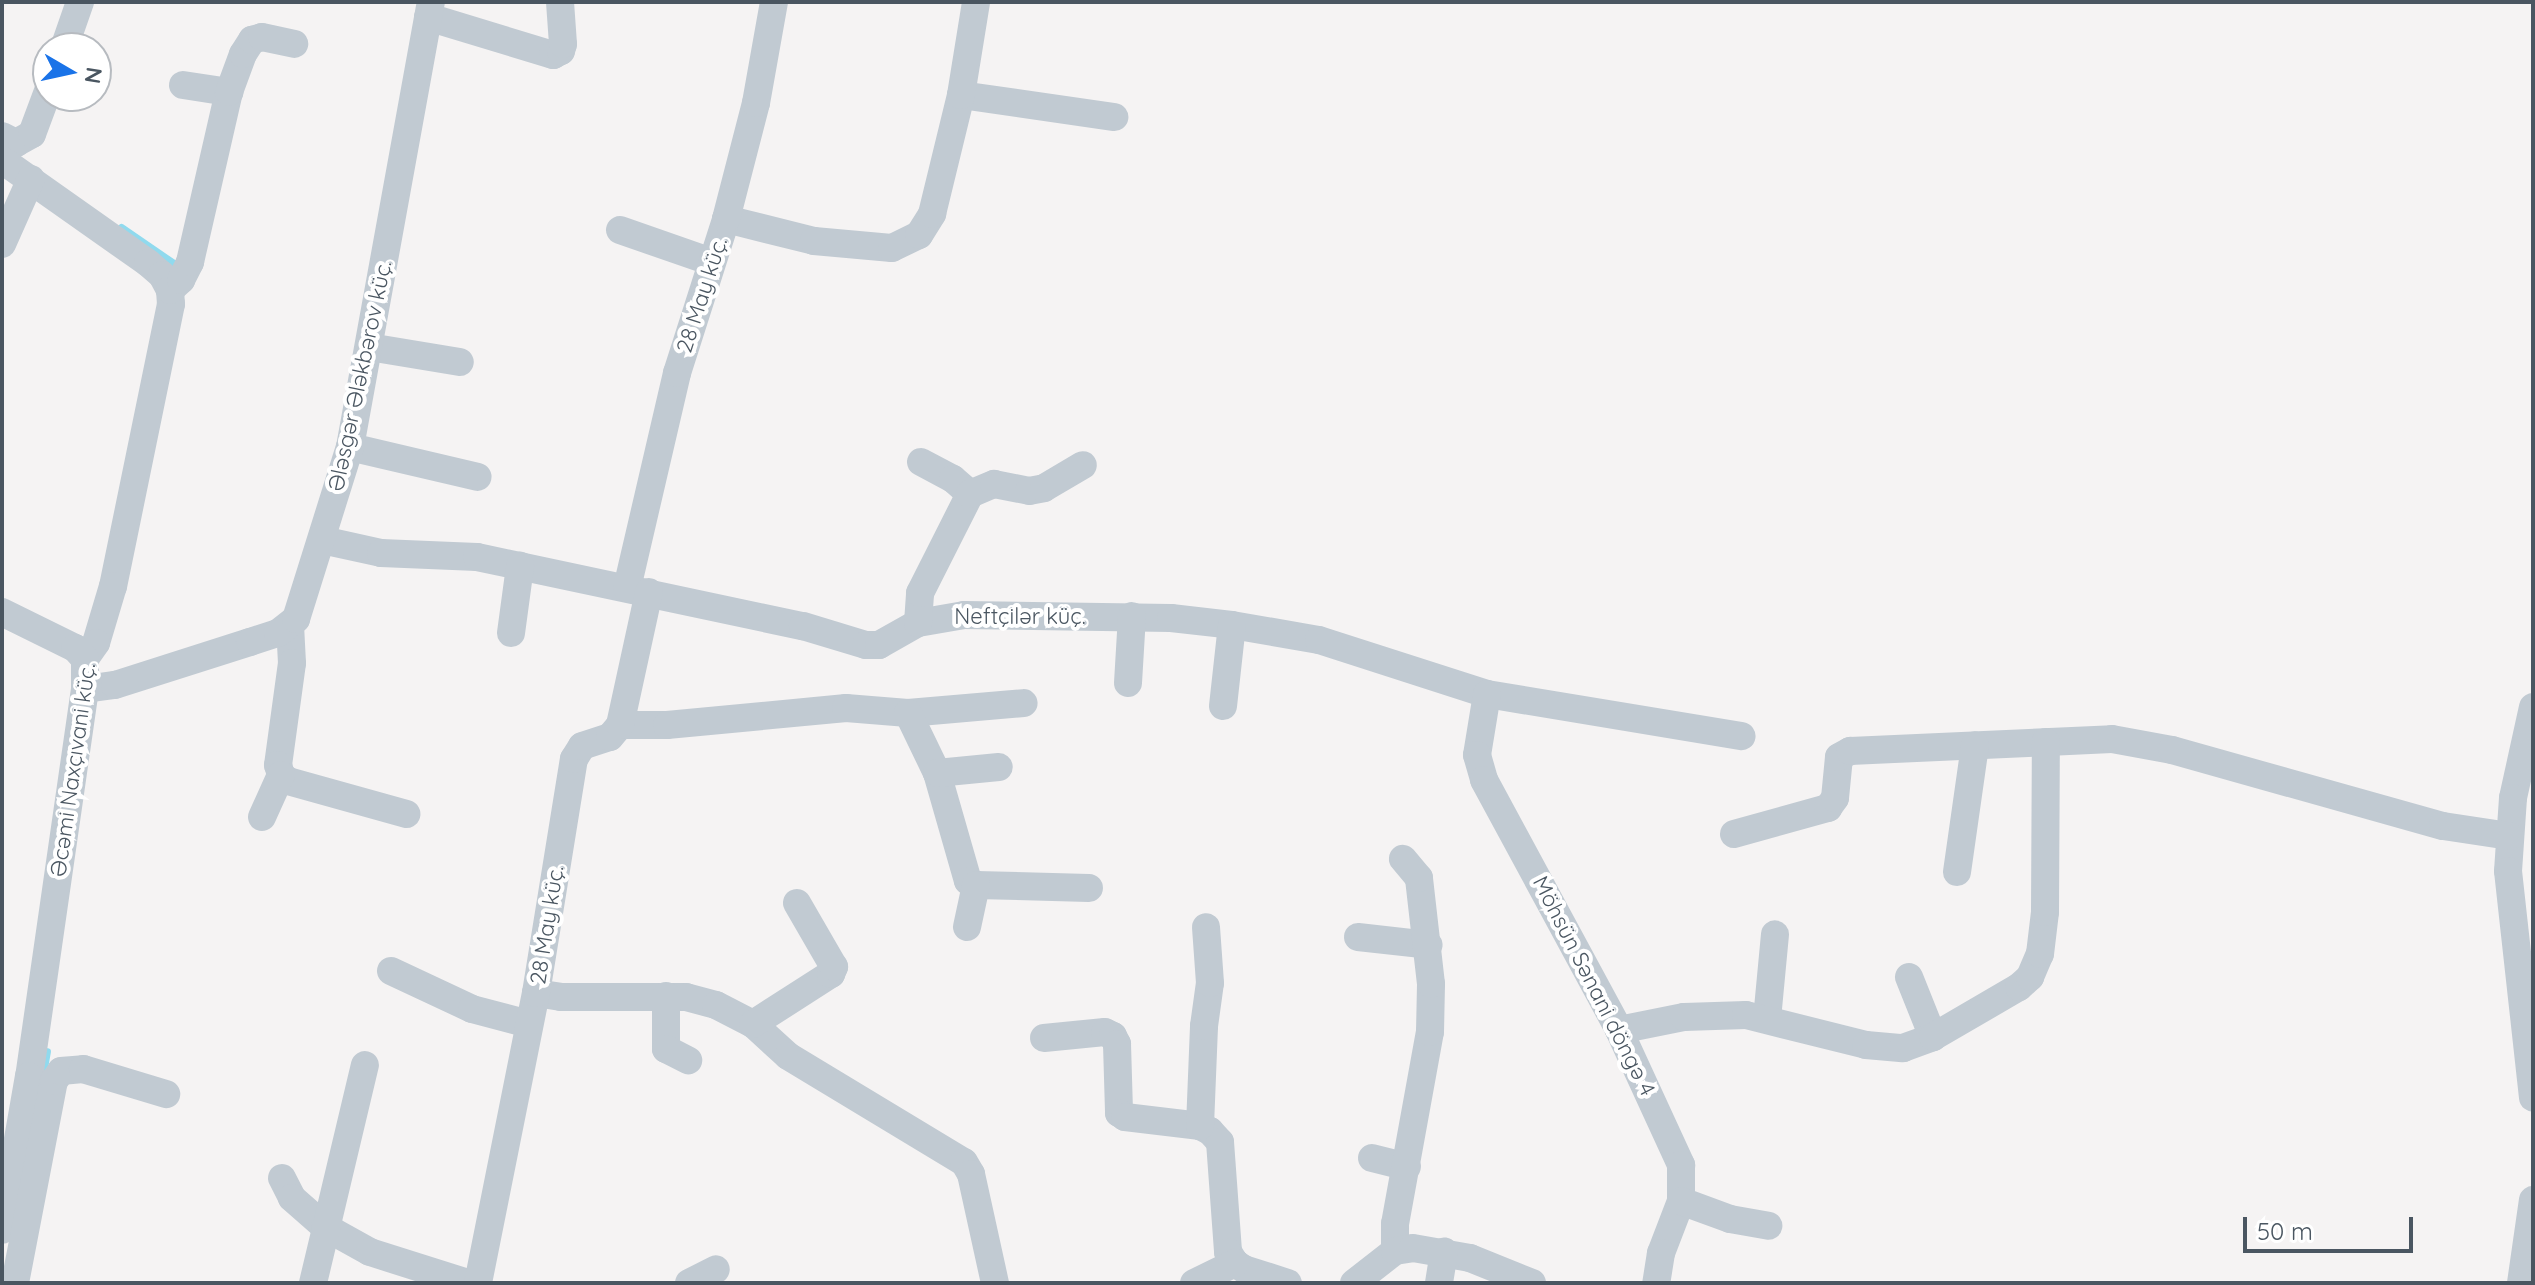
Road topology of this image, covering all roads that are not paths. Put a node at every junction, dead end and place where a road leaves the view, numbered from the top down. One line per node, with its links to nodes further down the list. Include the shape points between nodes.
1 (80, 2): 6 (street)
2 (560, 2): 5 (street, via 563,44 553,55)
3 (774, 2): 16 (street, 28 May küç., via 756,103)
4 (976, 2): 10 (street)
5 (429, 10): 21 (street, Ələsgər Ələkbərov küç.)
6 (70, 32)
7 (294, 44): 9 (street, via 252,40)
8 (183, 85): 9 (street)
9 (229, 92): 20 (street, via 190,262)
10 (961, 95): 12 (street); 16 (street, via 932,214 919,235 892,248 802,238)
11 (40, 112): 13 (street, via 32,134 16,143)
12 (1114, 117)
13 (2, 136)
14 (2, 160): 15 (street)
15 (31, 179): 18 (street); 20 (street, via 148,263)
16 (726, 219): 19 (street, 28 May küç.)
17 (620, 230): 19 (street)
18 (2, 244)
19 (712, 262): 30 (street, 28 May küç., via 673,389)
20 (170, 290): 37 (street, Əcəmi Naxçıvani küç., via 168,323 113,586 96,643)
21 (369, 347): 22 (street); 23 (street, Ələsgər Ələkbərov küç.)
22 (460, 362)
23 (350, 447): 26 (street); 28 (street, Ələsgər Ələkbərov küç.)
24 (921, 462): 27 (street)
25 (1083, 465): 27 (street, via 1044,488 1029,491 994,484)
26 (478, 477)
27 (970, 494): 33 (street, via 920,593)
28 (322, 540): 29 (street, Neftçilər küç., via 356,550 449,554); 34 (street, Ələsgər Ələkbərov küç., via 302,605)
29 (520, 566): 30 (street, Neftçilər küç.); 36 (street)
30 (638, 590): 33 (street, Neftçilər küç., via 866,645 879,645); 45 (street, 28 May küç.)
31 (1132, 616): 33 (street, Neftçilər küç., via 964,615); 35 (street, Neftçilər küç.); 38 (street)
32 (5, 622): 37 (street, via 62,640)
33 (918, 623)
34 (290, 625): 39 (street, via 115,685); 51 (street, via 292,663)
35 (1232, 625): 40 (street, Neftçilər küç., via 1319,640); 42 (street)
36 (511, 633)
37 (85, 659): 39 (street, Əcəmi Naxçıvani küç.)
38 (1128, 683)
39 (85, 689): 78 (street, Əcəmi Naxçıvani küç.)
40 (1487, 694): 46 (street, Neftçilər küç.); 73 (street, Möhsün Sənani döngə 4, via 1477,755 1484,780)
41 (1024, 703): 44 (street)
42 (1223, 706)
43 (2533, 707): 55 (street)
44 (908, 713): 45 (street, via 846,708); 50 (street)
45 (620, 725): 68 (street, 28 May küç., via 610,737 582,746 574,759)
46 (1742, 736)
47 (2046, 742): 48 (street); 55 (street, via 2141,743 2443,826); 74 (street, via 2040,954 2019,987)
48 (1975, 745): 54 (street, via 1850,751 1839,757 1835,798 1828,808); 57 (street)
49 (999, 767): 50 (street)
50 (937, 773): 58 (street, via 968,881)
51 (281, 775): 52 (street); 53 (street)
52 (406, 814)
53 (262, 817)
54 (1734, 834)
55 (2509, 836): 80 (street, via 2512,925)
56 (1403, 859): 65 (street, via 1419,878)
57 (1957, 872)
58 (976, 885): 59 (street); 61 (street)
59 (1089, 888)
60 (797, 903): 72 (street, via 834,967)
61 (967, 927)
62 (1206, 927): 81 (street, via 1210,983)
63 (1775, 934): 70 (street)
64 (1358, 937): 65 (street)
65 (1429, 945): 83 (street, via 1430,1032)
66 (391, 971): 71 (street, via 472,1009)
67 (1909, 977): 74 (street)
68 (536, 993): 69 (street); 71 (street, 28 May küç.)
69 (666, 996): 72 (street, via 716,1005); 76 (street, via 666,1049)
70 (1767, 1019): 73 (street, via 1684,1017); 74 (street, via 1866,1045 1903,1048)
71 (529, 1024): 97 (street, 28 May küç.)
72 (753, 1024): 99 (street, via 788,1056 964,1162)
73 (1619, 1030): 86 (street, Möhsün Sənani döngə 4, via 1681,1165)
74 (1933, 1037)
75 (1044, 1038): 81 (street, via 1105,1032 1113,1036 1119,1113)
76 (688, 1060)
77 (365, 1065): 88 (street)
78 (15, 1074): 89 (street, Əcəmi Naxçıvani küç.)
79 (166, 1094): 94 (street, via 83,1069 61,1071 54,1081)
80 (2533, 1098)
81 (1200, 1126): 92 (street, via 1220,1142 1225,1232)
82 (1372, 1158): 83 (street)
83 (1407, 1167): 90 (street, via 1392,1240)
84 (282, 1178): 88 (street, via 305,1213)
85 (2533, 1200): 106 (street)
86 (1681, 1201): 87 (street); 105 (street, Möhsün Sənani döngə 4)
87 (1768, 1226)
88 (325, 1227): 95 (street); 96 (street, via 370,1252)
89 (2, 1230)
90 (1395, 1251): 91 (street); 102 (street)
91 (1444, 1251): 103 (street); 104 (street)
92 (1235, 1263): 100 (street); 101 (street)
93 (716, 1269): 98 (street)
94 (15, 1283)
95 (313, 1283)
96 (468, 1283)
97 (478, 1283)
98 (689, 1283)
99 (995, 1283)
100 (1194, 1283)
101 (1288, 1283)
102 (1354, 1283)
103 (1439, 1283)
104 (1532, 1283)
105 (1656, 1283)
106 (2521, 1283)

